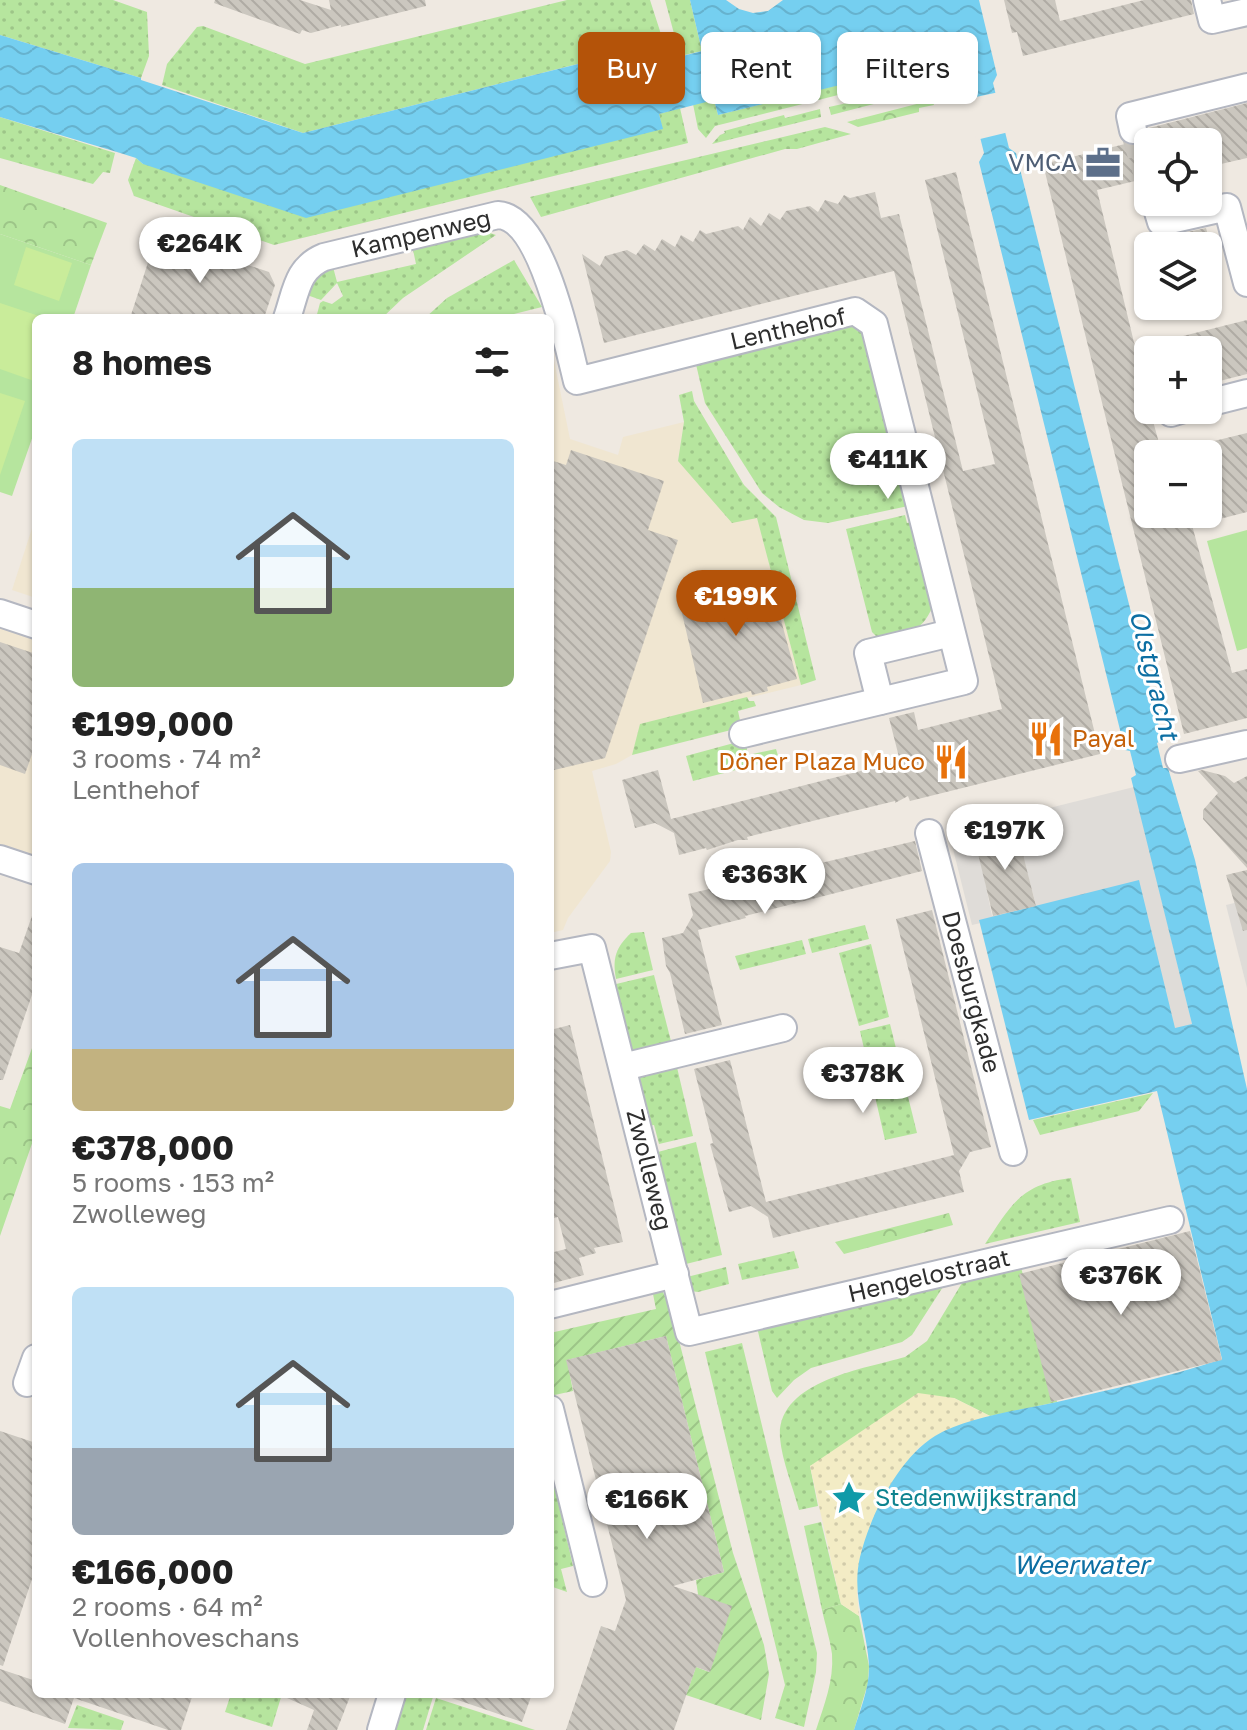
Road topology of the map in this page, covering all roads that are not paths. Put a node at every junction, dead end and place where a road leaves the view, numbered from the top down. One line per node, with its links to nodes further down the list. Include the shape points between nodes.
1 (1209, 10): 2 (street)
2 (1247, 12)
3 (1247, 87): 4 (street)
4 (1132, 123)
5 (1222, 208): 8 (street, via 1227,207)
6 (1159, 216): 7 (street, via 1161,222)
7 (1187, 216)
8 (1247, 283)
9 (288, 314): 10 (street, Kampenweg, via 309,263 506,216 521,226 549,279)
10 (577, 381): 15 (street, Lenthehof, via 855,311 874,324)
11 (1247, 393): 12 (street)
12 (1222, 399)
13 (0, 613): 14 (street)
14 (32, 624)
15 (951, 633): 16 (street, via 868,653); 16 (street, Lenthehof, via 964,681)
16 (880, 701): 17 (street, Lenthehof)
17 (743, 734)
18 (1247, 744): 19 (street)
19 (1179, 759)
20 (929, 833): 26 (street, Doesburgkade)
21 (0, 859): 22 (street)
22 (32, 870)
23 (554, 955): 25 (street, Zwolleweg, via 592,948)
24 (783, 1028): 25 (street)
25 (623, 1067): 28 (street, Zwolleweg)
26 (1013, 1152)
27 (1170, 1220): 30 (street, Hengelostraat)
28 (675, 1274): 29 (street); 30 (street, Zwolleweg)
29 (554, 1304)
30 (689, 1332)
31 (554, 1425): 32 (street)
32 (593, 1583)
33 (391, 1698): 34 (street)
34 (381, 1730)

